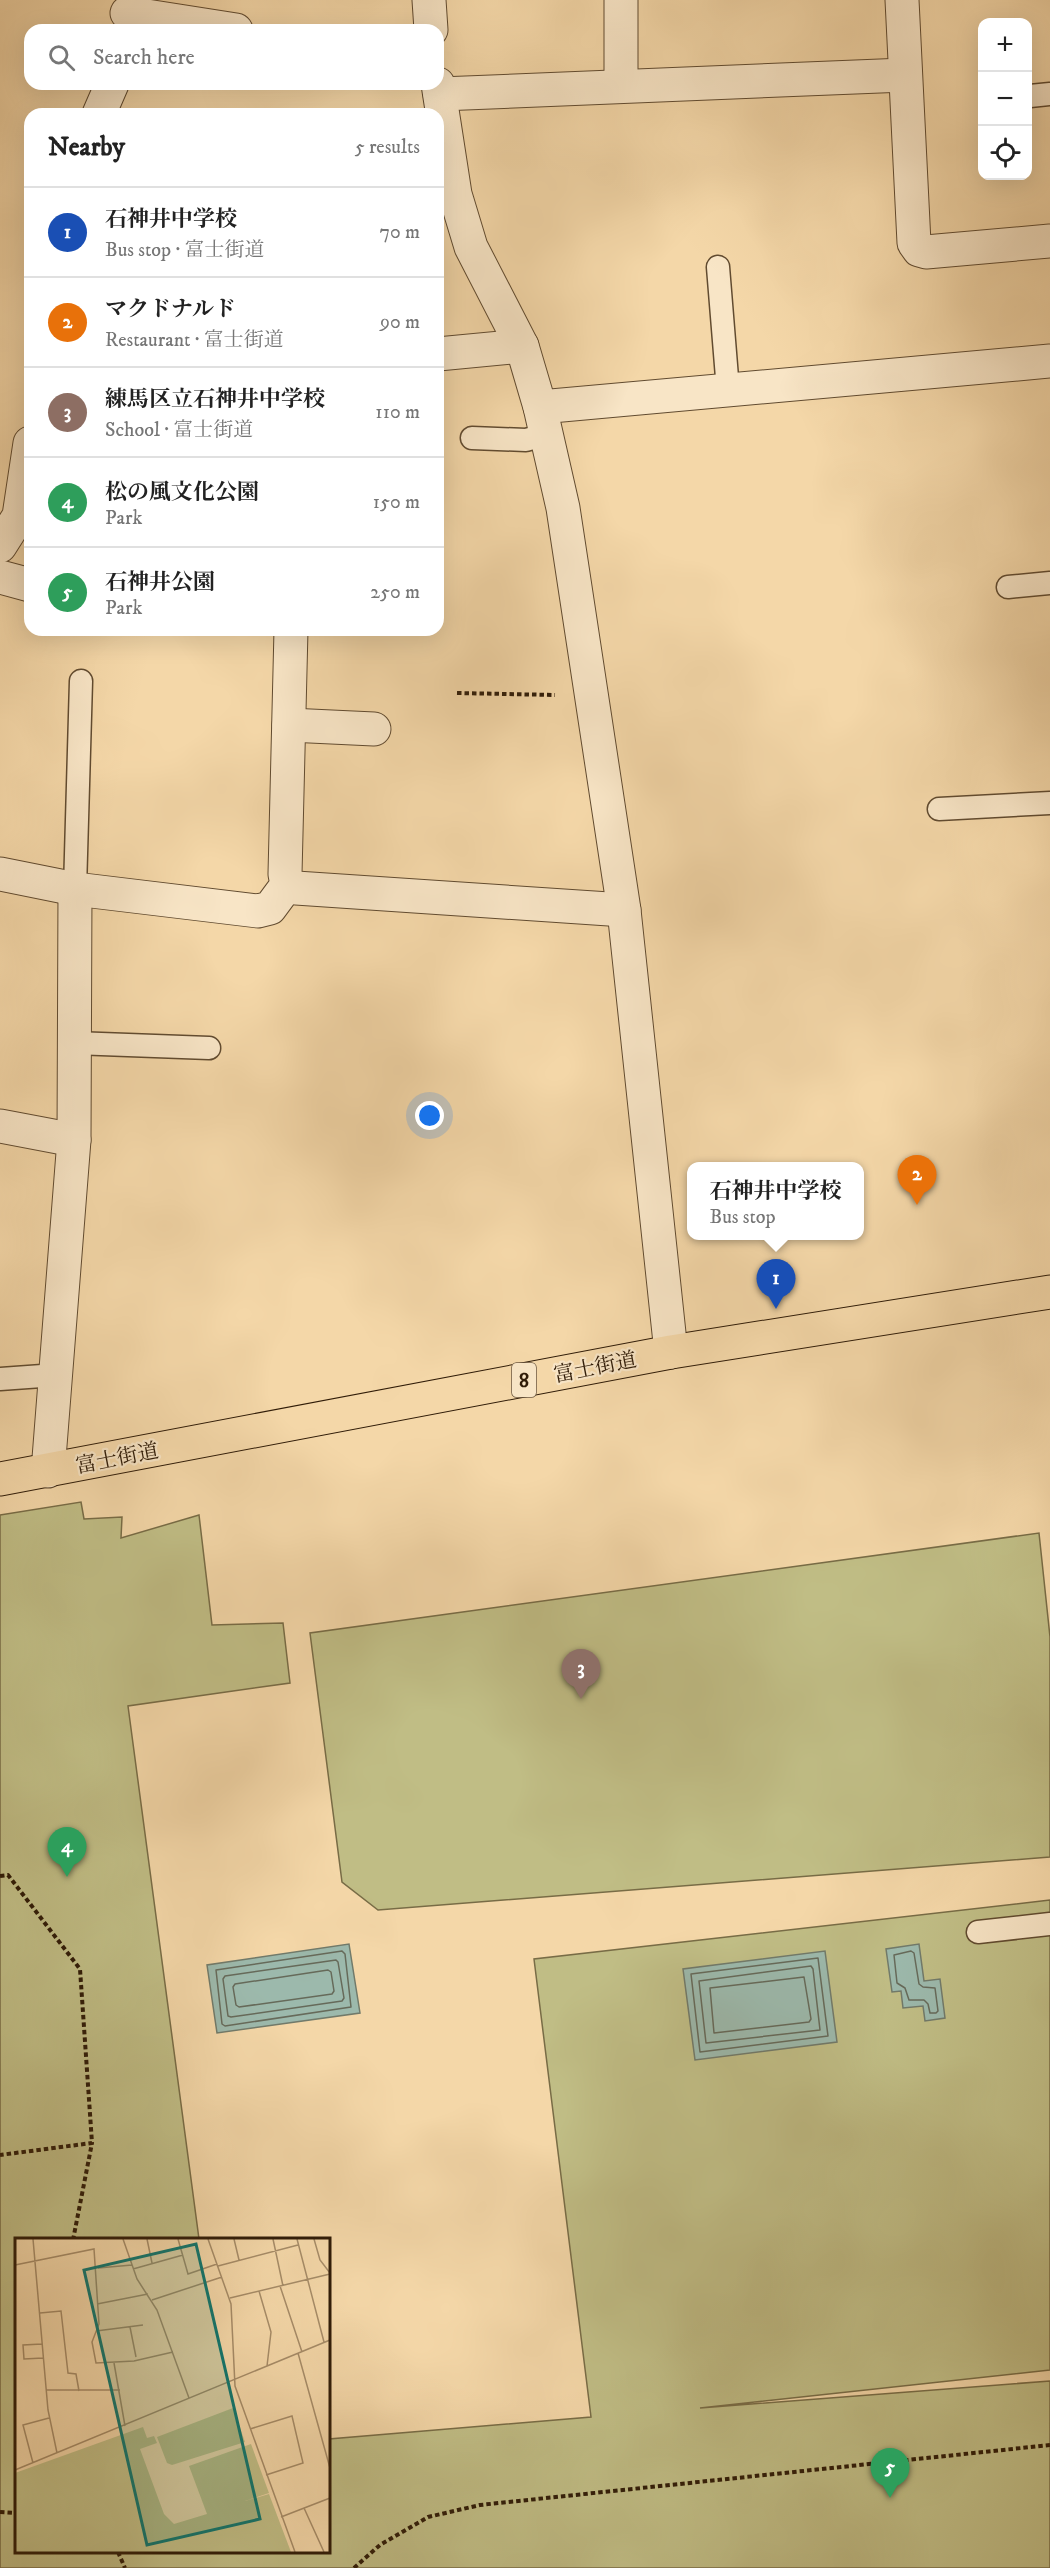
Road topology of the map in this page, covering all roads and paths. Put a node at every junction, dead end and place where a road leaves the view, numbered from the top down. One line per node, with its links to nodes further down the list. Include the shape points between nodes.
1 (429, 0): 6 (street)
2 (621, 0): 8 (street)
3 (902, 0): 7 (street)
4 (126, 14): 5 (street)
5 (195, 24)
6 (431, 24)
7 (905, 75): 8 (street); 15 (street, via 914,243 919,249 926,252)
8 (621, 86): 9 (street)
9 (444, 89)
10 (109, 90): 12 (street)
11 (439, 90): 13 (street)
12 (102, 108)
13 (442, 108)
14 (444, 122): 17 (street, via 455,194 471,247)
15 (1050, 241)
16 (718, 267): 20 (lane)
17 (522, 346): 18 (street); 21 (street)
18 (444, 353)
19 (1050, 361): 20 (street)
20 (728, 390): 21 (street)
21 (544, 421): 22 (lane, via 526,440); 32 (street, via 563,507)
22 (472, 438)
23 (24, 483): 24 (street, via 19,516)
24 (0, 546)
25 (0, 577): 26 (street)
26 (24, 583)
27 (1050, 583): 28 (lane)
28 (1008, 587)
29 (291, 636): 33 (street)
30 (81, 681): 39 (lane)
31 (457, 693): 32 (path)
32 (592, 696): 40 (street)
33 (289, 725): 34 (street); 38 (street)
34 (374, 729)
35 (1050, 803): 36 (lane)
36 (939, 809)
37 (0, 874): 39 (street)
38 (287, 885): 39 (street, via 270,908 258,911); 40 (street)
39 (75, 889): 41 (street)
40 (624, 910): 46 (street)
41 (74, 1043): 42 (lane); 44 (street)
42 (209, 1048)
43 (0, 1126): 44 (street)
44 (74, 1140): 47 (street)
45 (1050, 1292): 46 (main road, 富士街道 / 8)
46 (671, 1352): 49 (main road, 富士街道 / 8)
47 (56, 1375): 48 (lane); 49 (street)
48 (0, 1379)
49 (48, 1471): 50 (main road, 富士街道 / 8)
50 (0, 1479)
51 (0, 1876): 54 (path, via 8,1875 80,1969)
52 (1050, 1924): 53 (lane)
53 (978, 1932)
54 (92, 2143): 55 (path); 56 (path)
55 (0, 2155)
56 (73, 2238)
57 (1050, 2445): 62 (path, via 480,2505 428,2517 380,2545)
58 (0, 2512): 59 (path)
59 (15, 2513)
60 (118, 2553): 61 (path)
61 (125, 2568)
62 (354, 2568)

